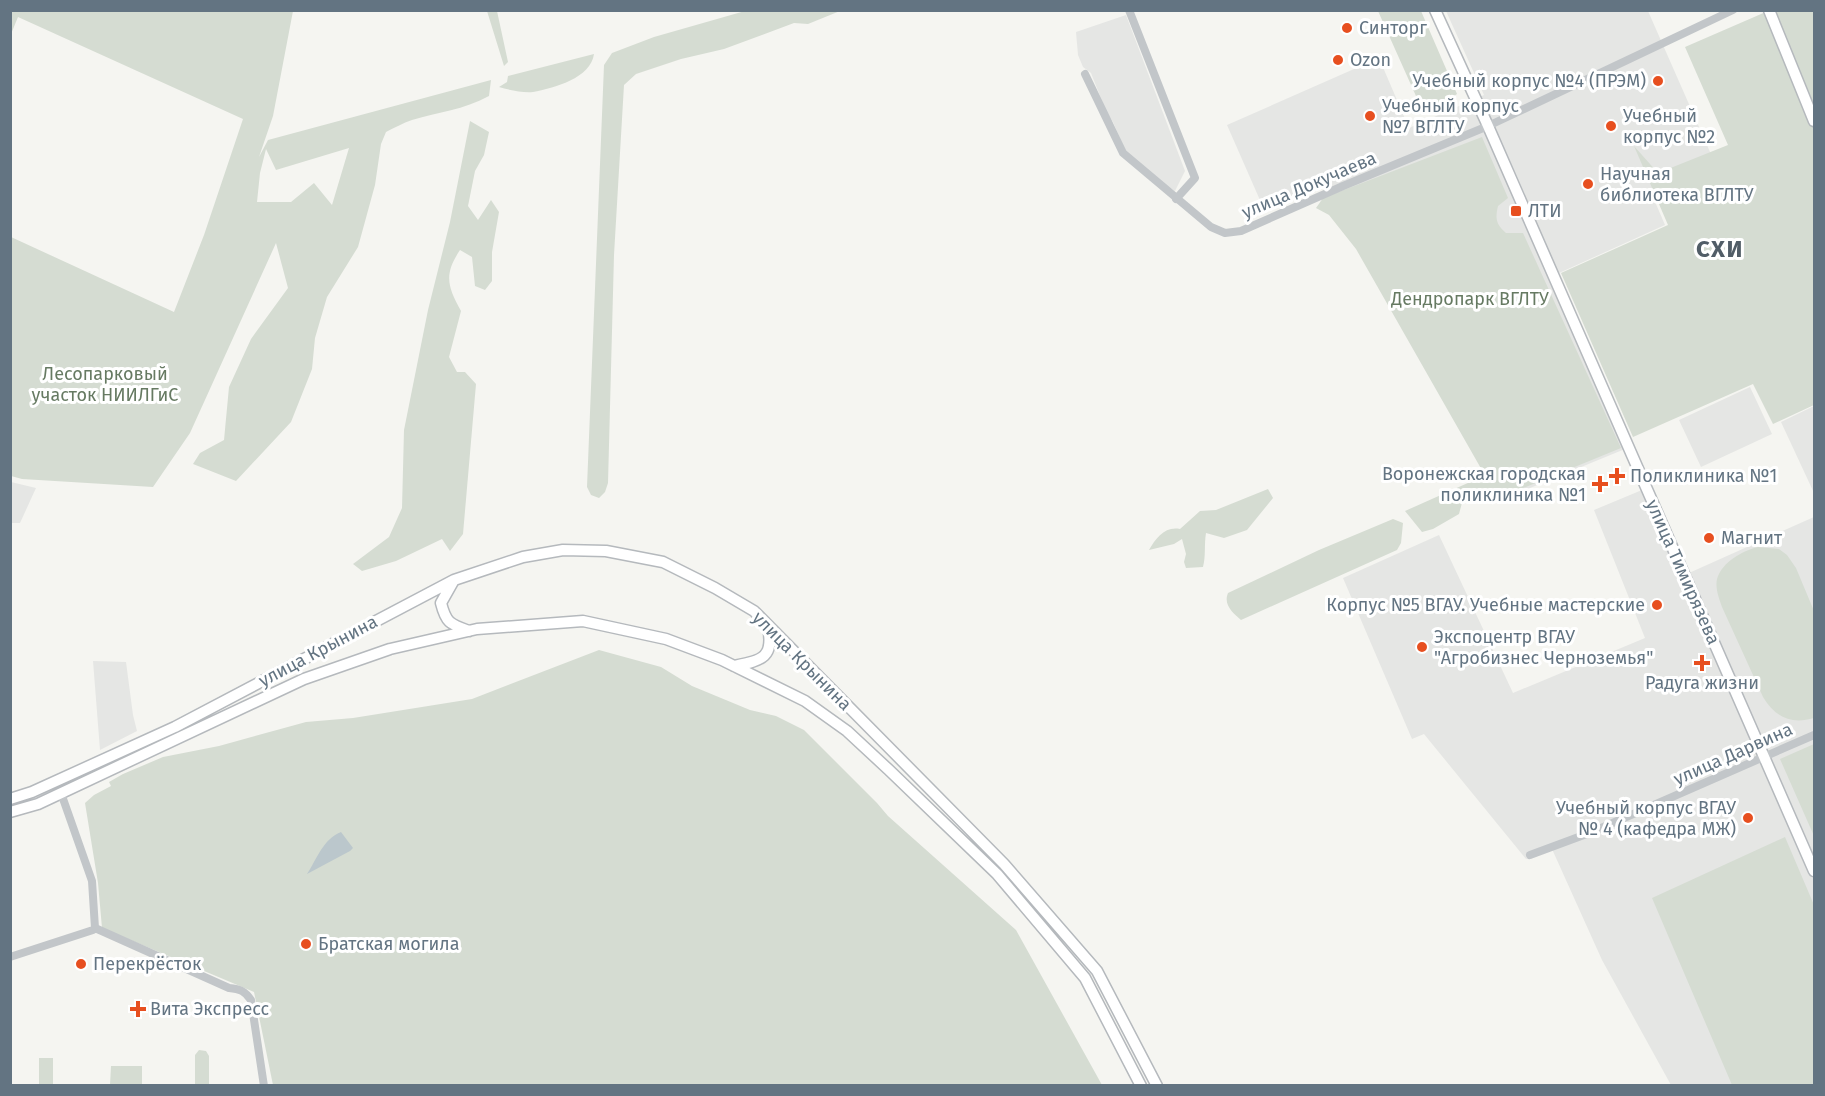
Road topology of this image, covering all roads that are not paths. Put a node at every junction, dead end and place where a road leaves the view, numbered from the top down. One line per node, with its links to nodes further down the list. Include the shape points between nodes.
1 (1129, 10): 8 (street, via 1195,178)
2 (1435, 10): 7 (main road, улица Тимирязева)
3 (1733, 10): 7 (street, улица Докучаева)
4 (1769, 10): 6 (main road)
5 (1085, 74): 8 (street, улица Докучаева, via 1123,153)
6 (1815, 121)
7 (1488, 126): 8 (street, улица Докучаева, via 1241,231 1225,234); 14 (main road, улица Тимирязева)
8 (1176, 199)
9 (454, 580): 10 (main road, улица Крынина, via 523,557 563,550 606,551 663,562 754,611); 11 (main road, via 441,603 445,618); 17 (main road, улица Крынина, via 175,727)
10 (768, 625): 12 (main road, via 771,643 766,655 755,662); 26 (main road, улица Крынина, via 1004,864 1097,971)
11 (469, 631): 12 (main road, улица Крынина, via 583,621 666,639); 15 (main road, улица Крынина, via 390,650 304,679)
12 (734, 666): 25 (main road, улица Крынина, via 805,701 847,730 997,874 1085,978)
13 (1815, 735): 14 (street, улица Дарвина)
14 (1764, 757): 20 (street, улица Дарвина); 21 (main road, улица Тимирязева)
15 (61, 793): 19 (main road, улица Крынина); 22 (street, via 92,881)
16 (10, 794): 17 (street)
17 (25, 795): 18 (main road, улица Крынина)
18 (10, 800)
19 (10, 812)
20 (1530, 855)
21 (1815, 871)
22 (95, 928): 23 (street); 24 (street, via 246,993 252,1000)
23 (10, 957)
24 (264, 1086)
25 (1141, 1086)
26 (1157, 1086)

